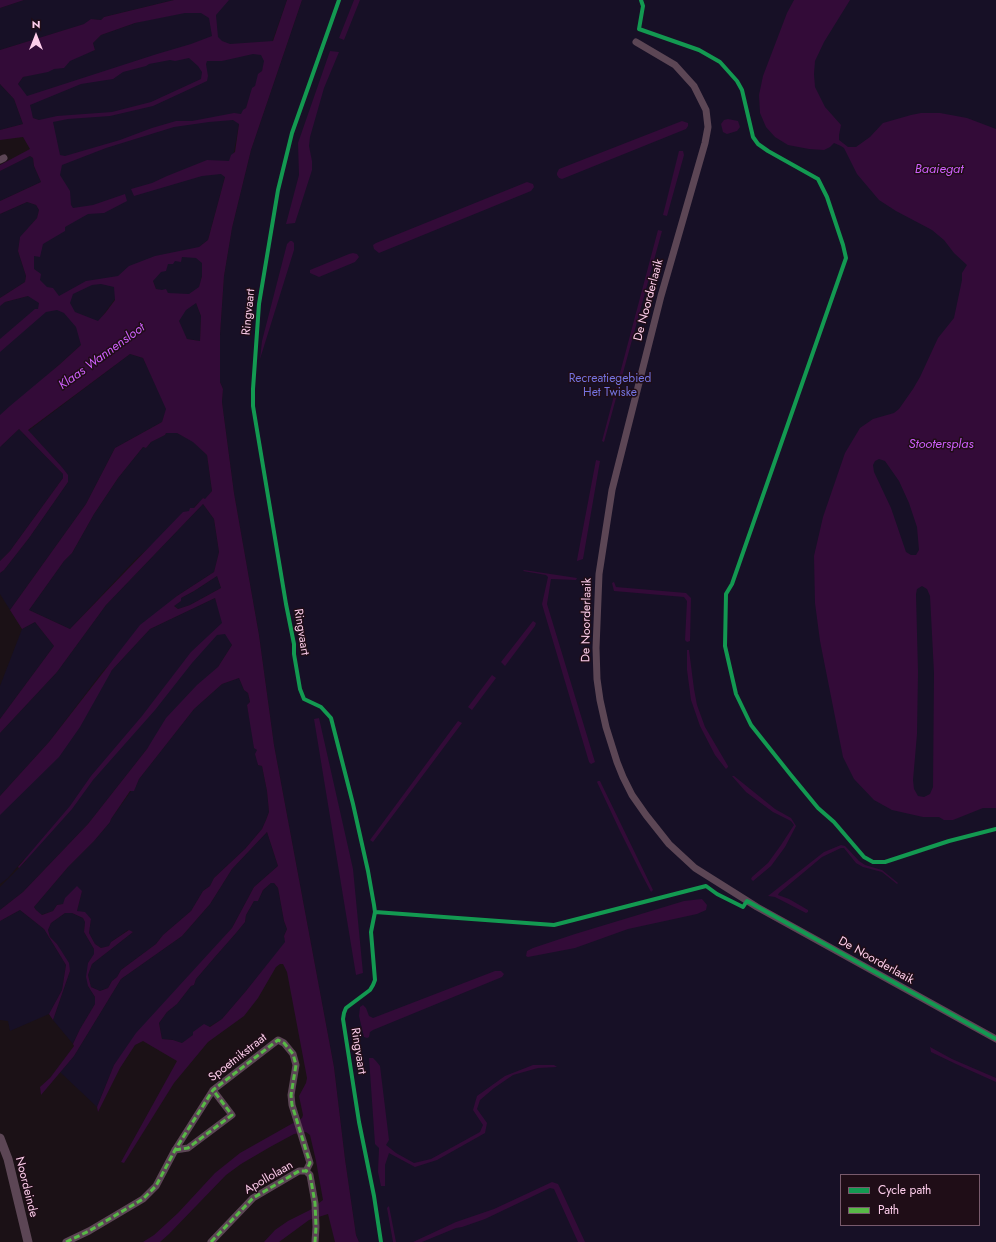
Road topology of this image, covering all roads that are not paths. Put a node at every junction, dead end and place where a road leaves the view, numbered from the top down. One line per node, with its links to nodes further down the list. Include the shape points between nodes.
1 (636, 42): 2 (street, De Noorderlaaik, via 675,65 694,86 706,110 708,127 661,296 612,490 599,574 597,679 606,727 617,762 632,795 646,815 669,844 695,868 757,906)
2 (996, 1039)
3 (213, 1090): 5 (street, Spoetnikstraat); 5 (street, via 232,1115 188,1148); 6 (street, Spoetnikstraat, via 278,1040 284,1043 293,1054 296,1065 291,1095 310,1163)
4 (0, 1138): 7 (street, Noordeinde, via 8,1159)
5 (175, 1150): 8 (street, Spoetnikstraat, via 156,1186 143,1199)
6 (306, 1171): 9 (street, Apollolaan, via 299,1171 253,1198); 10 (street, Apollolaan, via 310,1176 315,1203)
7 (28, 1242)
8 (66, 1242)
9 (211, 1242)
10 (315, 1242)

